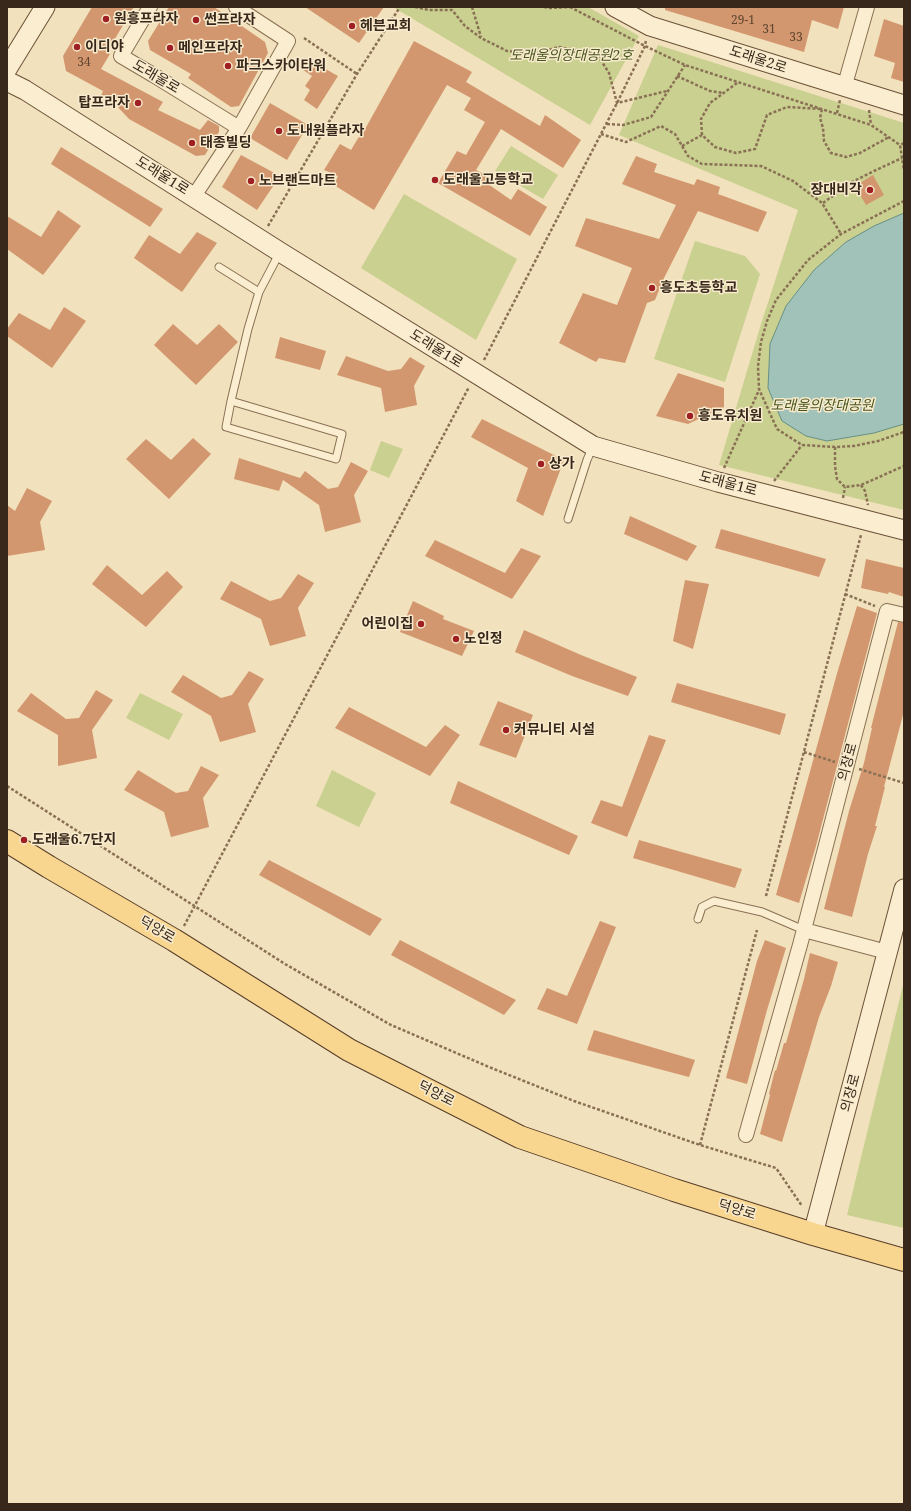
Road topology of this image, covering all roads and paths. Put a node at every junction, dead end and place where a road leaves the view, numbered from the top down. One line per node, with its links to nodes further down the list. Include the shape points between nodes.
1 (45, 7): 18 (street)
2 (150, 7): 33 (street, 도래울로, via 121,56)
3 (236, 7): 33 (street, via 288,41)
4 (400, 7): 19 (path)
5 (415, 7): 12 (path)
6 (456, 7): 12 (path)
7 (472, 7): 15 (path)
8 (544, 7): 9 (path)
9 (571, 7): 16 (path)
10 (615, 7): 25 (street, 도래울2로, via 650,26)
11 (867, 7): 25 (street)
12 (452, 10): 15 (path, via 465,26)
13 (647, 37): 16 (path)
14 (304, 38): 19 (path)
15 (481, 38): 26 (path, via 507,51 533,54 559,47 597,54 609,73)
16 (645, 46): 17 (path); 26 (path)
17 (684, 65): 20 (path); 22 (path)
18 (7, 69)
19 (358, 74): 45 (path)
20 (677, 76): 23 (path); 24 (path, via 710,91)
21 (7, 81): 42 (street, 도래울1로)
22 (738, 83): 24 (path); 29 (path)
23 (667, 91): 26 (path); 31 (path, via 651,116 623,125)
24 (724, 93): 35 (path, via 710,103 701,119)
25 (842, 94): 27 (street, 도래울2로); 30 (path)
26 (617, 103): 31 (path)
27 (904, 106)
28 (869, 108): 32 (path)
29 (822, 109): 30 (path); 35 (path, via 787,107 767,115 755,149 736,153 715,147); 36 (path, via 820,118 824,141 831,153 846,157 860,153)
30 (837, 113): 32 (path)
31 (606, 124): 34 (path)
32 (871, 125): 36 (path)
33 (239, 128): 42 (street)
34 (601, 134): 39 (path, via 626,142 661,126 675,134); 50 (path)
35 (702, 135): 39 (path)
36 (889, 137): 38 (path)
37 (904, 143): 38 (path)
38 (900, 145): 40 (path)
39 (682, 146): 44 (path, via 688,156 702,164 760,166 793,181)
40 (902, 158): 41 (path); 44 (path, via 852,182)
41 (904, 170)
42 (194, 196): 47 (street, 도래울1로)
43 (904, 201): 46 (path)
44 (822, 203): 46 (path)
45 (268, 226)
46 (841, 234): 52 (path, via 808,260 776,300 760,342)
47 (280, 252): 49 (lane); 56 (street, 도래울1로)
48 (219, 267): 49 (lane)
49 (259, 292): 53 (lane)
50 (482, 364)
51 (470, 385): 79 (path)
52 (759, 389): 55 (path, via 777,429); 59 (path)
53 (231, 401): 53 (lane, via 226,427 336,459 342,434)
54 (904, 432): 57 (path, via 866,444)
55 (802, 445): 57 (path); 60 (path)
56 (593, 446): 65 (lane); 66 (street, 도래울1로, via 718,482)
57 (835, 447): 62 (path, via 837,479)
58 (904, 466): 61 (path)
59 (723, 471)
60 (772, 483)
61 (861, 485): 62 (path); 64 (path, via 869,501)
62 (845, 487): 63 (path)
63 (842, 500)
64 (868, 506)
65 (568, 519)
66 (904, 530)
67 (861, 535): 68 (path)
68 (845, 594): 69 (path); 71 (path)
69 (887, 611): 70 (street); 83 (street, 의장로)
70 (904, 615)
71 (804, 752): 72 (path); 78 (path)
72 (836, 762)
73 (857, 769): 74 (path)
74 (904, 783)
75 (7, 786): 79 (path)
76 (7, 841): 88 (main road, 덕양로, via 174,940 349,1050 520,1137)
77 (904, 889): 84 (street, 의장로)
78 (766, 896)
79 (194, 905): 81 (path); 86 (path, via 285,964 391,1025 574,1101)
80 (698, 918): 83 (lane, via 702,907 714,901 762,912)
81 (182, 928)
82 (757, 930): 86 (path)
83 (804, 930): 84 (street); 85 (street, 의장로)
84 (887, 952): 88 (street, 의장로)
85 (746, 1135)
86 (700, 1145): 87 (path, via 776,1168)
87 (802, 1206)
88 (813, 1234): 89 (main road, 덕양로)
89 (904, 1260)

